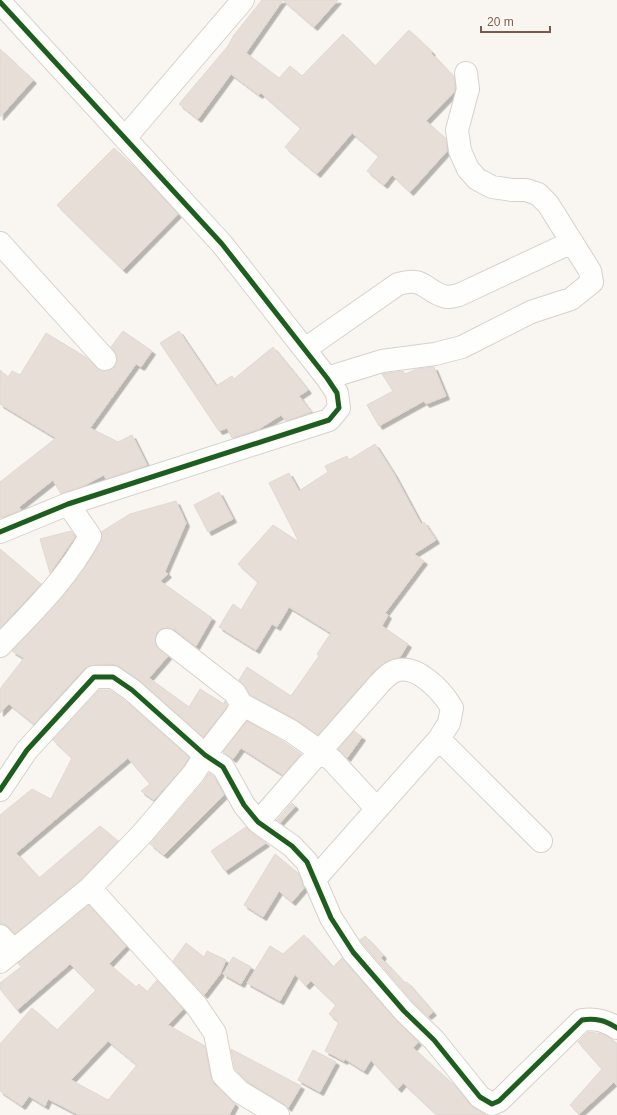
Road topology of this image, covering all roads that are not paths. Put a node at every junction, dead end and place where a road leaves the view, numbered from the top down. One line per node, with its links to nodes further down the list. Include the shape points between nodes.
1 (244, 0): 4 (street)
2 (0, 2): 4 (street)
3 (466, 73): 5 (street, via 468,90 457,130 460,151 468,169 477,179 492,187 526,190 538,194 548,204)
4 (126, 138): 7 (street, via 222,244)
5 (572, 242): 7 (street, via 459,295 447,297 421,283 409,280 398,284); 9 (street, via 590,271 592,282 571,299 531,312 462,347 435,354 382,360)
6 (0, 243): 8 (street)
7 (304, 349): 9 (street)
8 (105, 359)
9 (327, 378): 10 (street, via 337,394 339,408 329,420)
10 (68, 504): 11 (street); 13 (street, via 90,536 57,586)
11 (0, 532)
12 (167, 640): 14 (street, via 235,693)
13 (0, 646)
14 (241, 704): 16 (street, via 280,724); 17 (street, via 237,714)
15 (439, 739): 16 (street, via 449,723 452,708 446,697 420,674 406,669 393,672 379,684); 19 (street); 21 (street)
16 (320, 752): 19 (street, via 332,760); 20 (street)
17 (205, 755): 18 (street, via 132,690 113,677 94,677 27,750); 20 (street, via 224,767 244,804); 23 (street, via 194,773 142,834)
18 (0, 790)
19 (377, 810): 22 (street)
20 (258, 822): 22 (street, via 292,846 307,862)
21 (541, 841)
22 (314, 880): 26 (street, via 331,918 353,952 404,1011 434,1040 480,1096)
23 (90, 888): 24 (street); 27 (street, via 196,1005 215,1033 223,1075 240,1092)
24 (5, 950)
25 (617, 1028): 26 (street, via 609,1022 595,1018 582,1020)
26 (486, 1109)
27 (278, 1115)

